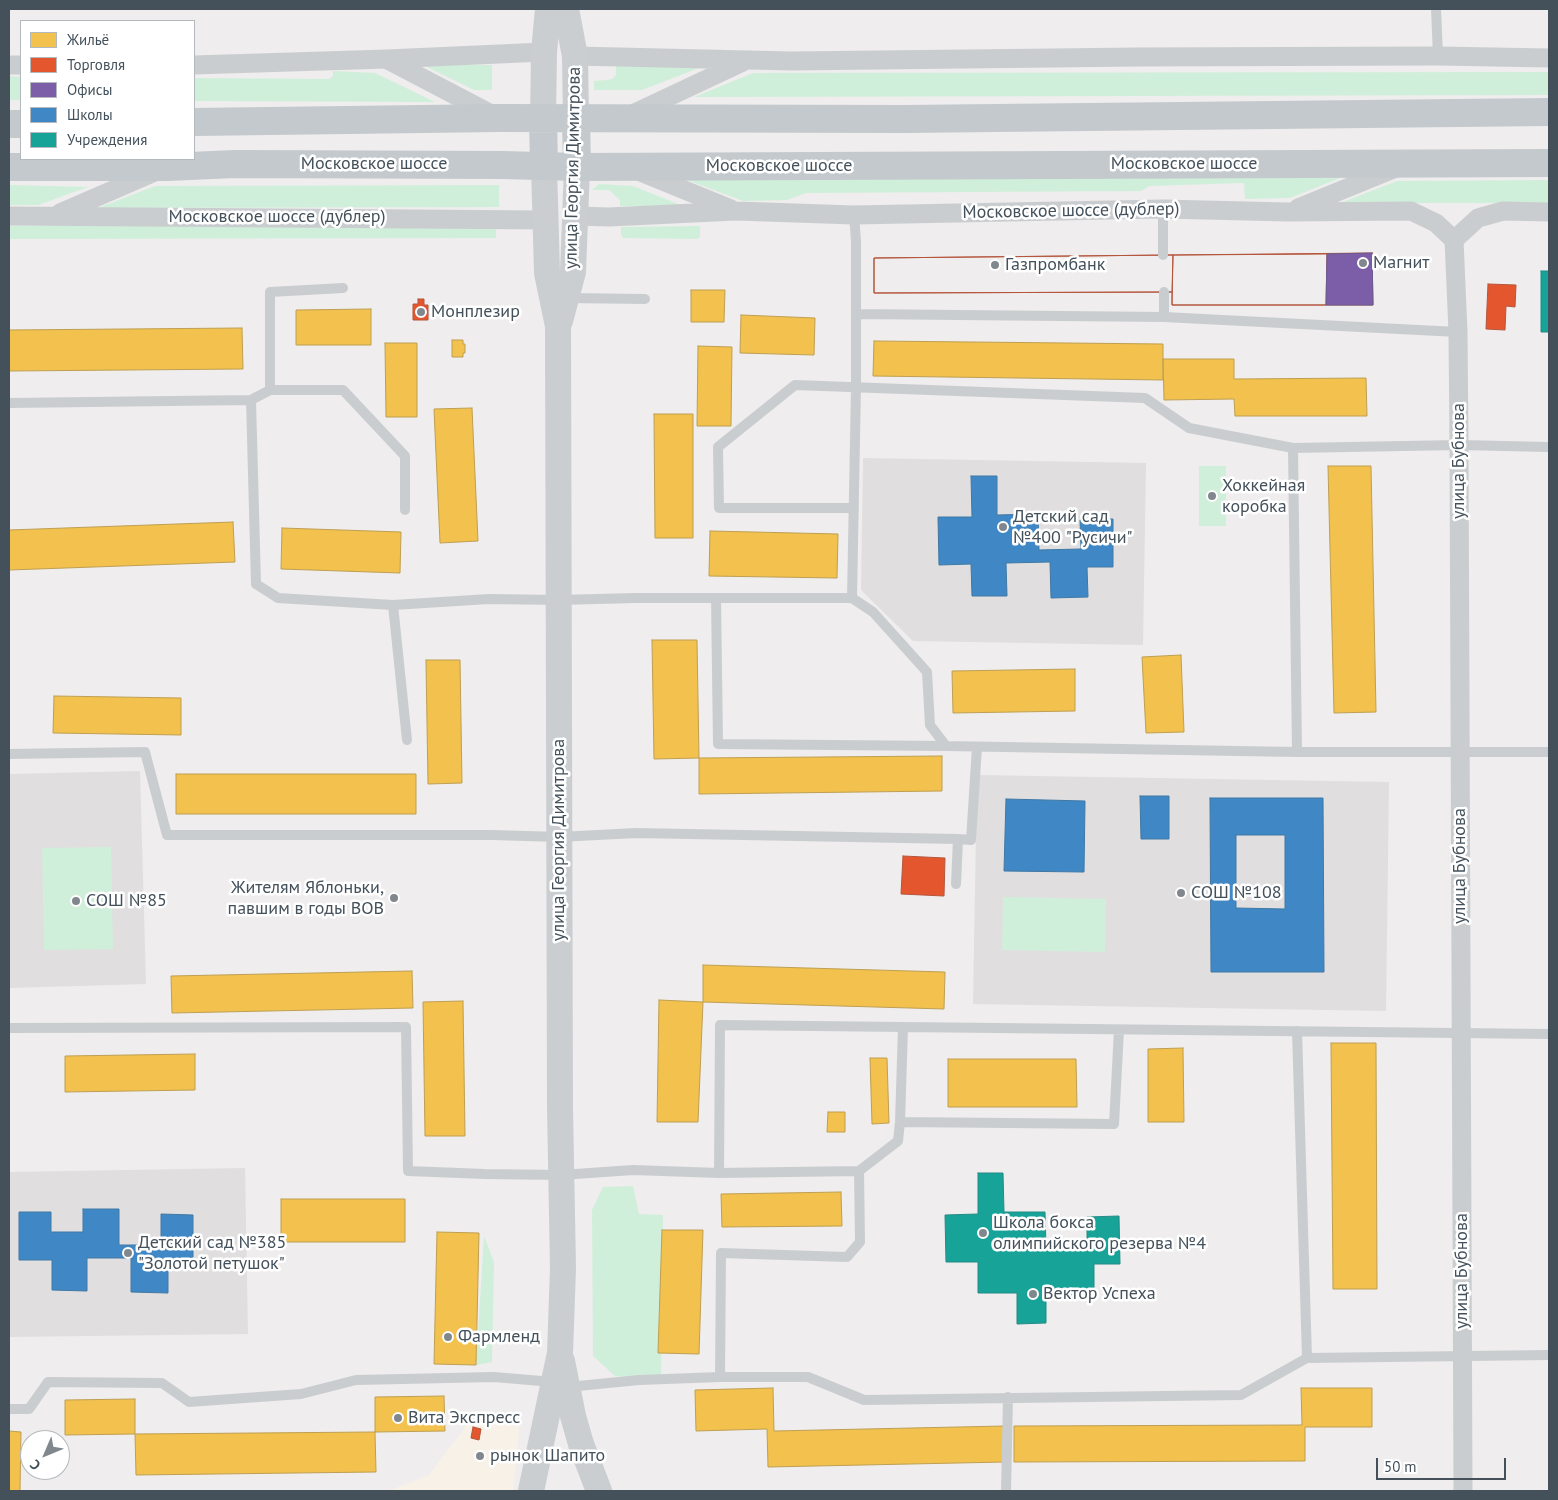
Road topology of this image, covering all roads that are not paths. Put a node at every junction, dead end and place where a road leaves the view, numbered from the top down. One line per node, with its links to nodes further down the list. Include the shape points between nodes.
1 (548, 9): 4 (main road, улица Георгия Димитрова)
2 (566, 9): 5 (main road, улица Георгия Димитрова)
3 (1436, 9): 6 (lane)
4 (544, 52): 8 (street); 13 (main road, улица Георгия Димитрова)
5 (575, 56): 9 (street); 14 (main road, улица Георгия Димитрова)
6 (1438, 56): 7 (street); 9 (street)
7 (1549, 58)
8 (387, 59): 10 (street); 12 (street)
9 (747, 60): 15 (street)
10 (195, 65)
11 (1549, 112): 15 (main road)
12 (499, 118): 13 (main road); 16 (main road)
13 (543, 119): 14 (main road); 19 (main road, улица Георгия Димитрова)
14 (576, 119): 15 (main road); 23 (main road, улица Георгия Димитрова)
15 (621, 119)
16 (195, 122)
17 (1549, 163): 18 (main road, Московское шоссе)
18 (1408, 164): 20 (main road, Московское шоссе); 26 (street)
19 (544, 166): 22 (main road, Московское шоссе, via 235,164); 23 (main road, Московское шоссе); 32 (main road, улица Георгия Димитрова)
20 (626, 166): 23 (main road, Московское шоссе); 25 (street)
21 (9, 167): 22 (main road, Московское шоссе)
22 (167, 167): 30 (street)
23 (577, 167): 31 (main road, улица Георгия Димитрова)
24 (1163, 209): 26 (street, Московское шоссе (дублер)); 28 (street, Московское шоссе (дублер)); 34 (lane)
25 (736, 211): 28 (street, Московское шоссе (дублер)); 31 (street, Московское шоссе (дублер))
26 (1288, 212): 33 (street, Московское шоссе (дублер), via 1411,212 1436,223)
27 (1549, 212): 33 (street, via 1503,211 1478,218)
28 (854, 215): 39 (lane)
29 (9, 216): 30 (street, Московское шоссе (дублер))
30 (52, 216): 32 (street, Московское шоссе (дублер))
31 (575, 216): 37 (main road, улица Георгия Димитрова, via 573,272)
32 (546, 220): 41 (main road, улица Георгия Димитрова, via 548,273)
33 (1454, 240): 42 (street, улица Бубнова)
34 (1163, 255)
35 (343, 288): 44 (lane, via 270,292)
36 (1164, 292): 40 (lane)
37 (566, 298): 38 (lane); 41 (main road, улица Георгия Димитрова)
38 (645, 299)
39 (856, 314): 40 (lane); 43 (lane)
40 (1164, 317): 42 (lane)
41 (558, 326): 54 (main road, улица Георгия Димитрова)
42 (1458, 332): 47 (street, улица Бубнова)
43 (856, 387): 49 (lane, via 1145,398 1190,428); 50 (lane); 50 (lane, via 796,385 718,447 719,508)
44 (270, 390): 45 (lane); 51 (lane, via 343,390 405,456)
45 (251, 400): 46 (lane); 55 (lane, via 256,584 278,598)
46 (9, 403)
47 (1459, 445): 48 (lane); 49 (lane); 59 (street, улица Бубнова)
48 (1549, 447)
49 (1293, 448): 60 (lane)
50 (854, 508): 53 (lane)
51 (405, 510)
52 (716, 598): 53 (lane); 54 (lane); 57 (lane, via 718,744)
53 (852, 598): 57 (lane, via 873,612 927,672 930,725)
54 (559, 600): 55 (lane, via 489,599); 63 (main road, улица Георгия Димитрова)
55 (393, 606): 56 (lane)
56 (407, 740)
57 (946, 746): 58 (lane)
58 (977, 746): 60 (lane); 64 (lane, via 971,840)
59 (1460, 751): 60 (lane); 61 (lane); 70 (street, улица Бубнова)
60 (1297, 752)
61 (1549, 752)
62 (9, 754): 63 (lane, via 145,752 168,835)
63 (560, 837): 64 (lane, via 636,833); 75 (main road, улица Георгия Димитрова)
64 (958, 839): 65 (lane)
65 (956, 884)
66 (903, 1027): 68 (lane); 72 (lane); 74 (lane, via 720,1026)
67 (9, 1028): 75 (lane, via 406,1027 408,1171)
68 (1119, 1030): 69 (lane); 72 (lane, via 1114,1124)
69 (1297, 1031): 70 (lane); 78 (lane)
70 (1460, 1033): 71 (lane); 77 (street, улица Бубнова)
71 (1549, 1034)
72 (900, 1122): 73 (lane, via 898,1141)
73 (860, 1172): 74 (lane); 79 (lane, via 860,1242 847,1257 720,1253)
74 (719, 1173): 75 (lane, via 633,1170)
75 (561, 1175): 80 (main road, улица Георгия Димитрова)
76 (1549, 1355): 77 (lane)
77 (1462, 1357): 78 (lane); 86 (street, улица Бубнова)
78 (1308, 1358): 81 (lane, via 1241,1396)
79 (720, 1377): 80 (lane); 81 (lane, via 808,1377 864,1400)
80 (560, 1384): 82 (lane, via 494,1377 356,1380 301,1394 189,1402 162,1383 48,1382 28,1409); 83 (main road, улица Георгия Димитрова); 84 (main road, улица Георгия Димитрова)
81 (1008, 1397): 85 (lane)
82 (9, 1409)
83 (531, 1491)
84 (600, 1491)
85 (1006, 1491)
86 (1463, 1491)

